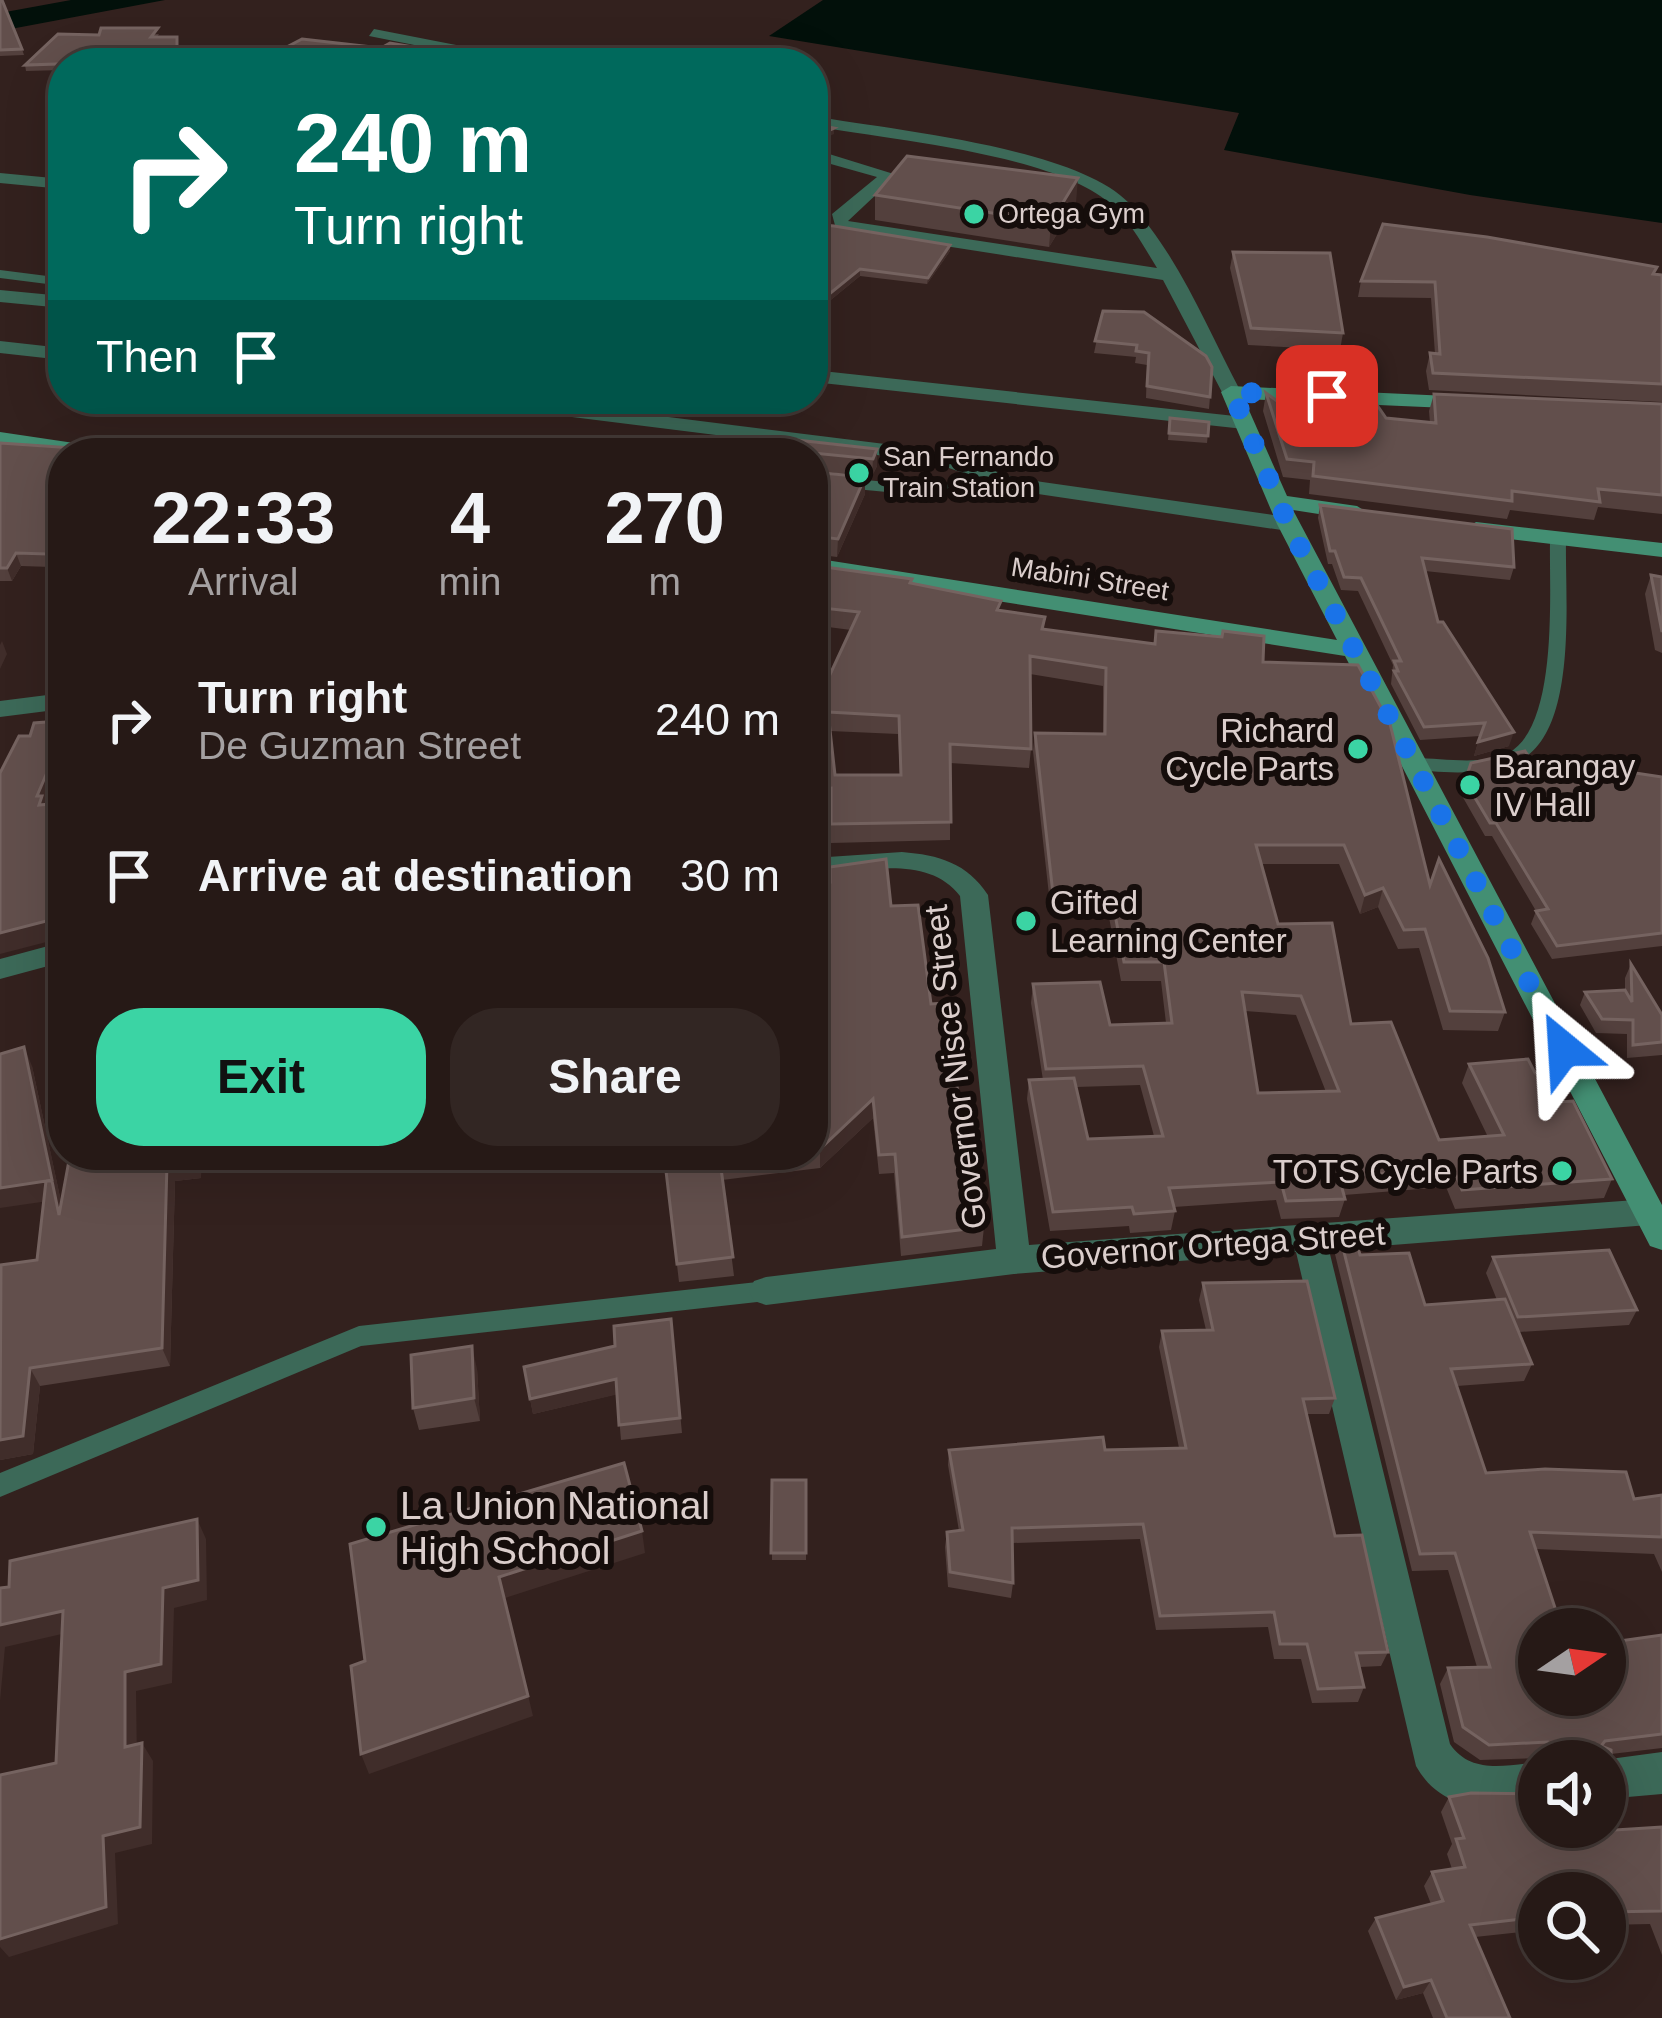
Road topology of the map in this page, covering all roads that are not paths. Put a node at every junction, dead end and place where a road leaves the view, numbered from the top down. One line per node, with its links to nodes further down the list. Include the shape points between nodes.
1 (374, 33): 2 (street)
2 (451, 48)
3 (828, 124): 8 (street, via 1007,158 1103,189)
4 (828, 158): 8 (street, via 889,176 838,218 842,225)
5 (0, 178): 6 (street)
6 (48, 183)
7 (0, 274): 9 (lane)
8 (1167, 275): 15 (street)
9 (48, 280)
10 (0, 296): 11 (street)
11 (48, 301)
12 (0, 347): 13 (street)
13 (48, 352)
14 (828, 378): 18 (street)
15 (1232, 392): 16 (main road); 18 (main road)
16 (1495, 404)
17 (598, 414): 20 (street)
18 (1244, 423): 25 (main road)
19 (0, 438): 22 (main road)
20 (789, 438)
21 (828, 443): 24 (street, via 955,463)
22 (48, 445)
23 (828, 481): 24 (lane, via 929,491)
24 (1011, 484): 25 (street)
25 (1284, 513): 26 (main road); 31 (main road)
26 (1373, 515)
27 (1442, 525): 28 (main road)
28 (1558, 541): 29 (main road); 34 (lane, via 1552,685 1537,740 1505,760)
29 (1662, 550)
30 (828, 567): 31 (main road, Mabini Street)
31 (1358, 650): 34 (main road)
32 (48, 703): 33 (street)
33 (0, 709)
34 (1415, 764): 38 (main road)
35 (828, 867): 40 (street, Governor Nisce Street, via 938,864 967,880 979,922)
36 (48, 956): 37 (street)
37 (0, 969)
38 (1658, 1220): 39 (street, Governor Ortega Street)
39 (1310, 1239): 40 (street, Governor Ortega Street); 45 (street, via 1431,1751 1440,1772 1460,1786)
40 (1014, 1260): 41 (street, Governor Ortega Street)
41 (766, 1291): 42 (lane, via 359,1336)
42 (0, 1485)
43 (1662, 1773): 44 (street)
44 (1626, 1776)
45 (1518, 1784)

